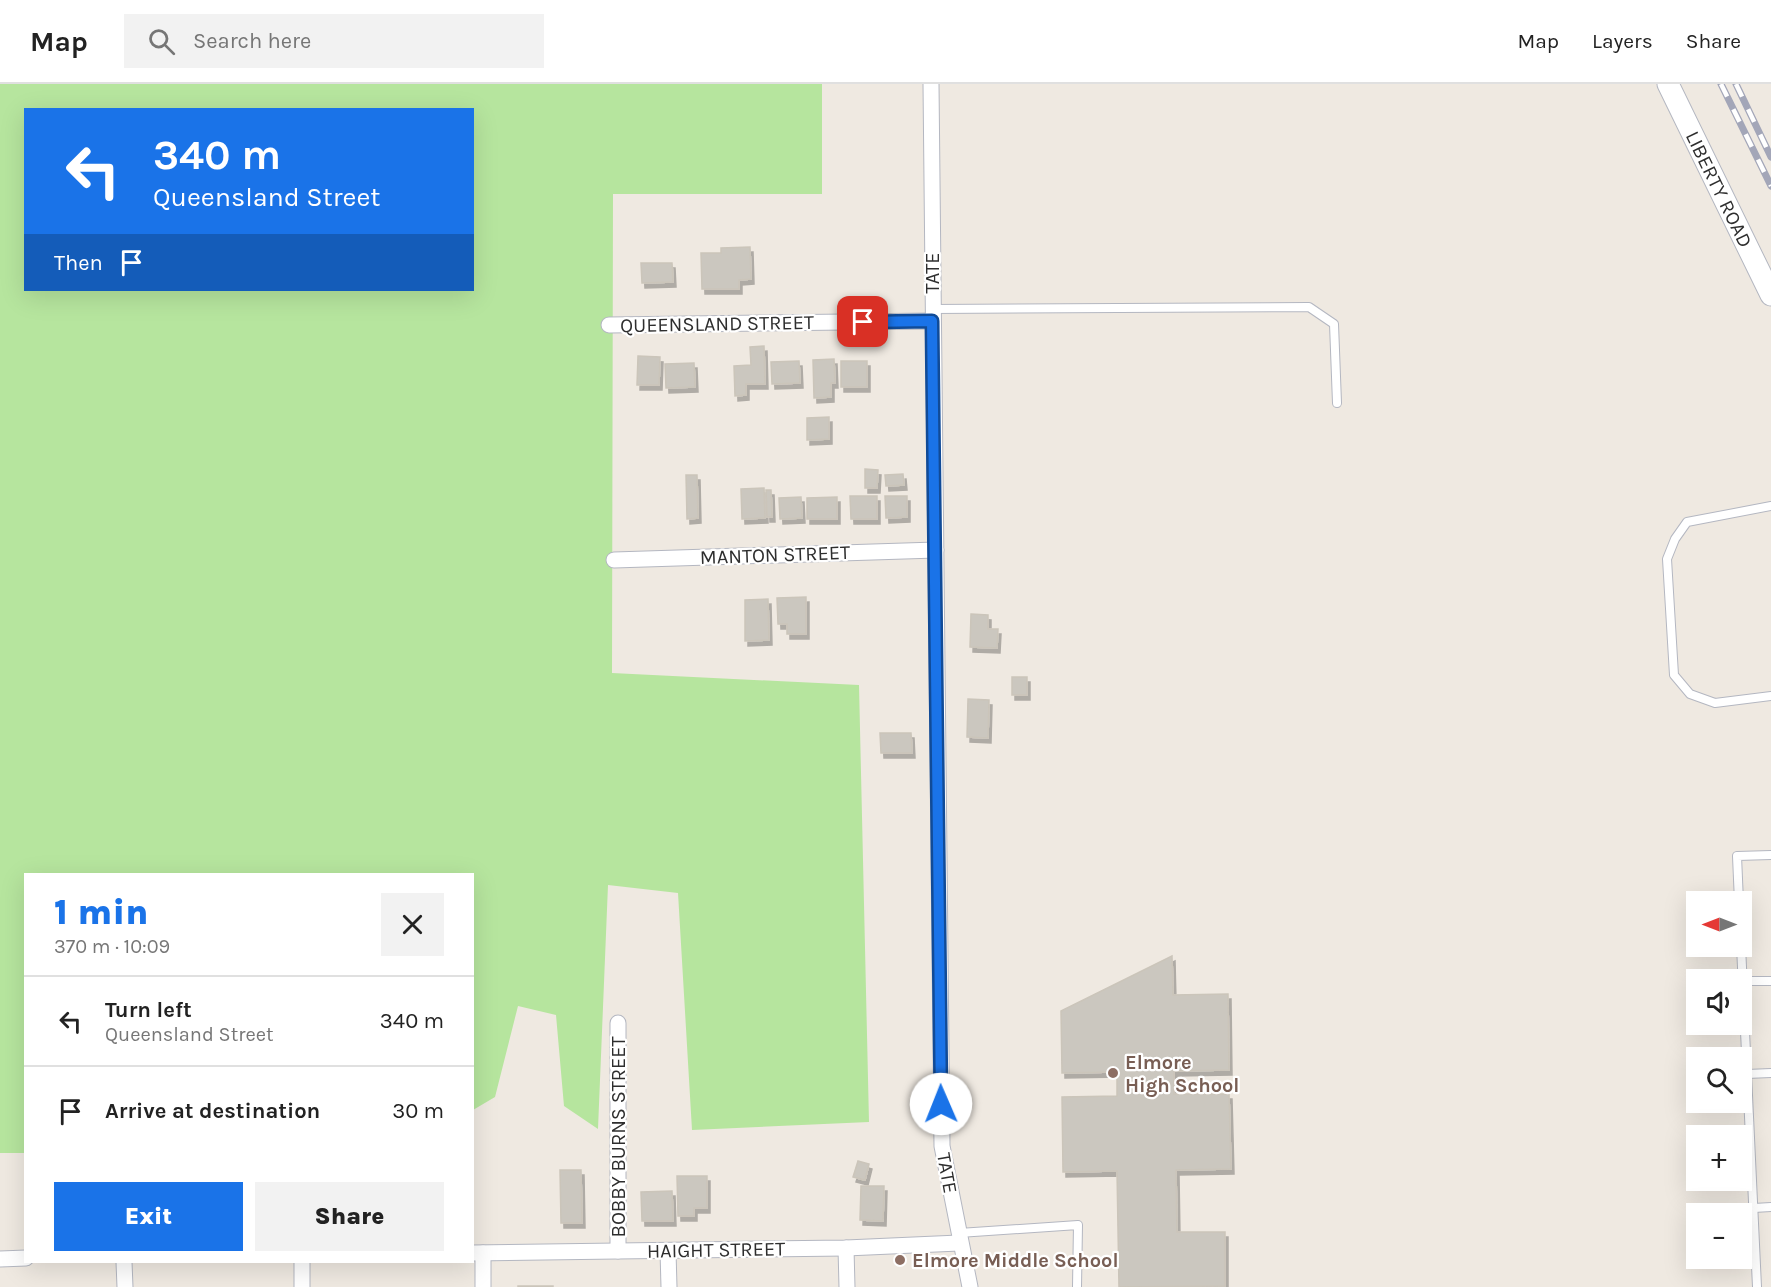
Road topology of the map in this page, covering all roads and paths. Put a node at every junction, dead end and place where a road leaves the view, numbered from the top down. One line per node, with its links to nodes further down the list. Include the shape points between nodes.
1 (931, 84): 4 (street, TATE)
2 (1668, 84): 3 (main road, LIBERTY ROAD)
3 (1771, 295)
4 (932, 315): 5 (street, QUEENSLAND STREET); 6 (lane, via 1309,307 1334,324); 8 (street, TATE)
5 (609, 325)
6 (1337, 403)
7 (1771, 506): 10 (lane, via 1688,522 1667,559 1674,675 1689,694 1715,703)
8 (936, 550): 9 (street, MANTON STREET); 21 (street, TATE, via 942,1146)
9 (614, 560)
10 (1771, 696)
11 (1771, 855): 12 (lane, via 1737,856)
12 (1739, 891)
13 (1752, 981): 14 (lane)
14 (1771, 981)
15 (618, 1023): 23 (street, BOBBY BURNS STREET)
16 (1771, 1073): 17 (lane)
17 (1752, 1074)
18 (1750, 1113): 20 (lane)
19 (1771, 1207): 20 (lane)
20 (1754, 1208): 37 (lane)
21 (958, 1238): 22 (street, HAIGHT STREET); 35 (street, TATE); 36 (lane, via 1078,1225)
22 (846, 1248): 24 (street, HAIGHT STREET); 34 (street)
23 (618, 1251): 24 (street, HAIGHT STREET); 25 (street, HAIGHT STREET)
24 (668, 1251): 33 (street)
25 (478, 1253): 32 (street)
26 (24, 1258): 27 (street)
27 (0, 1259)
28 (124, 1263): 30 (street)
29 (302, 1263): 31 (street)
30 (125, 1287)
31 (302, 1287)
32 (483, 1287)
33 (669, 1287)
34 (847, 1287)
35 (969, 1287)
36 (1077, 1287)
37 (1757, 1287)

